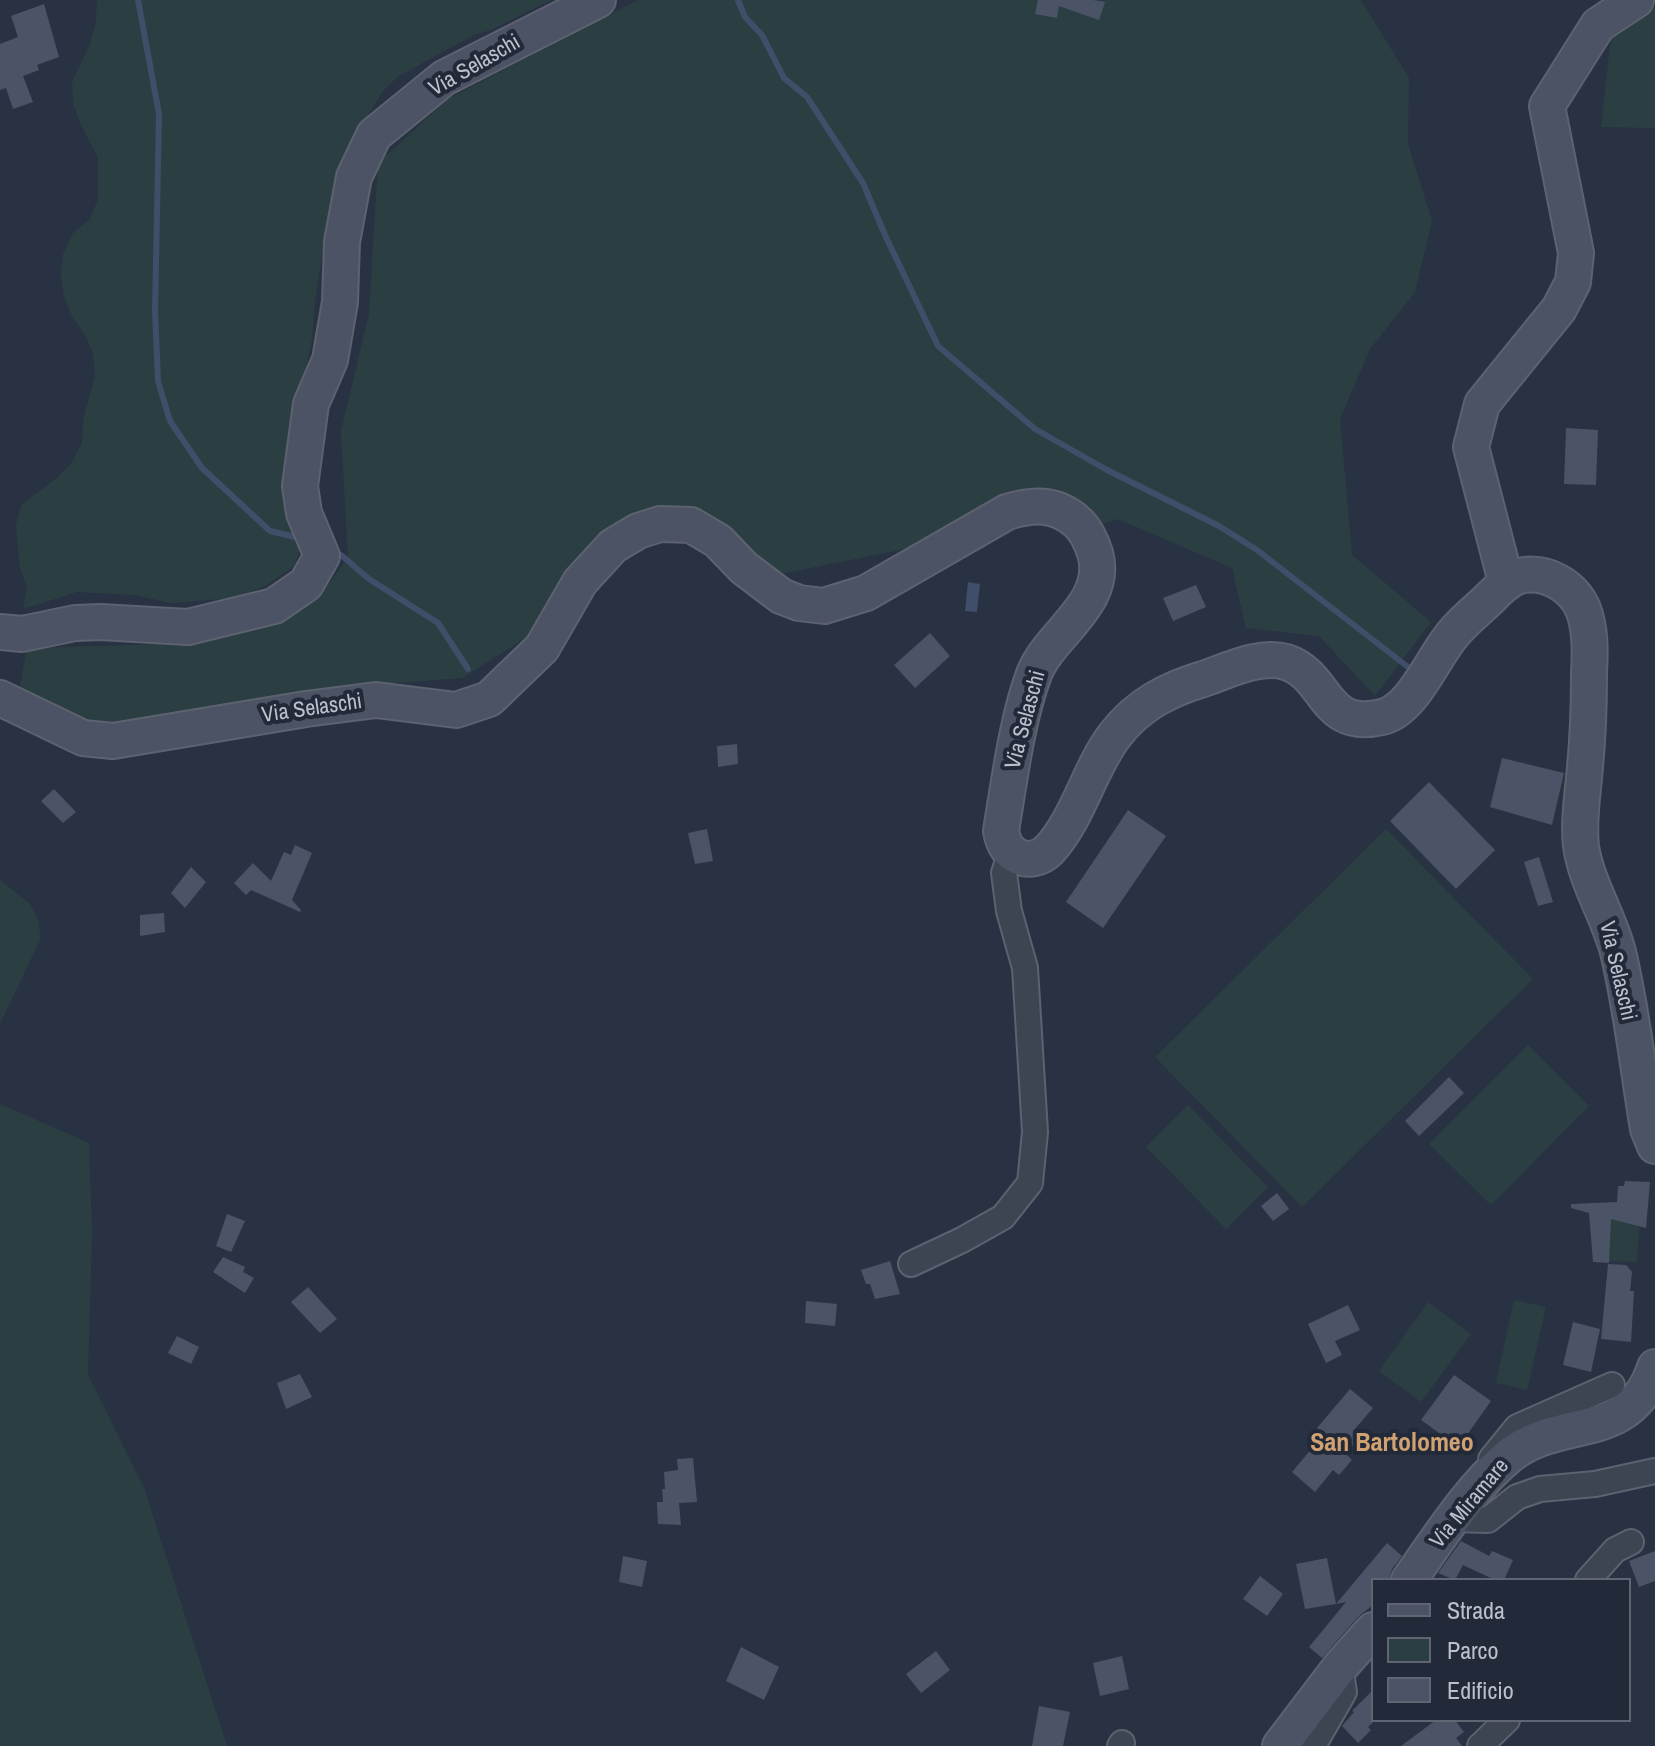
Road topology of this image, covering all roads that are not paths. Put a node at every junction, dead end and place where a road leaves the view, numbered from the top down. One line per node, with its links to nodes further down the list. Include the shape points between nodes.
1 (598, 0): 4 (street, Via Selaschi, via 444,78 374,135 354,177 330,360 311,404 300,486 304,513 322,556 306,584 274,606 188,627 100,622 22,634)
2 (1636, 0): 3 (street, via 1598,25 1547,106 1576,253 1573,282 1559,309 1482,404 1471,447)
3 (1506, 582): 6 (street, via 1453,634 1404,706 1388,716 1347,718 1305,674 1287,662 1265,660 1150,700 1114,737 1048,851 1032,859); 7 (street, Via Selaschi, via 1522,575 1565,585 1582,608 1590,636 1581,849 1618,951)
4 (0, 632)
5 (0, 698): 6 (street, Via Selaschi, via 83,738 113,741 376,700 456,710 489,699 542,648 580,582 613,546 638,531 660,524 691,525 718,541 781,596 824,606 866,593 1007,512 1045,506 1079,523 1096,557 1097,577 1091,595 1034,672 1001,831)
6 (1011, 852): 8 (street, via 1004,873 1025,968 1035,1132 1030,1183 1003,1217)
7 (1655, 1146)
8 (911, 1264)
9 (1655, 1367): 12 (street, Via Miramare, via 1636,1404 1607,1421 1533,1442 1511,1454)
10 (1612, 1385): 12 (street, via 1517,1427 1483,1470)
11 (1655, 1471): 13 (street, via 1540,1489 1517,1497 1488,1520)
12 (1486, 1479): 13 (street, Via Miramare)
13 (1453, 1519): 15 (street, Via Miramare)
14 (1631, 1542): 16 (street, via 1615,1550)
15 (1410, 1578)
16 (1590, 1578)
17 (1371, 1632): 18 (street)
18 (1340, 1667): 20 (street); 21 (street, via 1344,1692)
19 (1505, 1722): 22 (street)
20 (1280, 1746)
21 (1313, 1746)
22 (1480, 1746)

